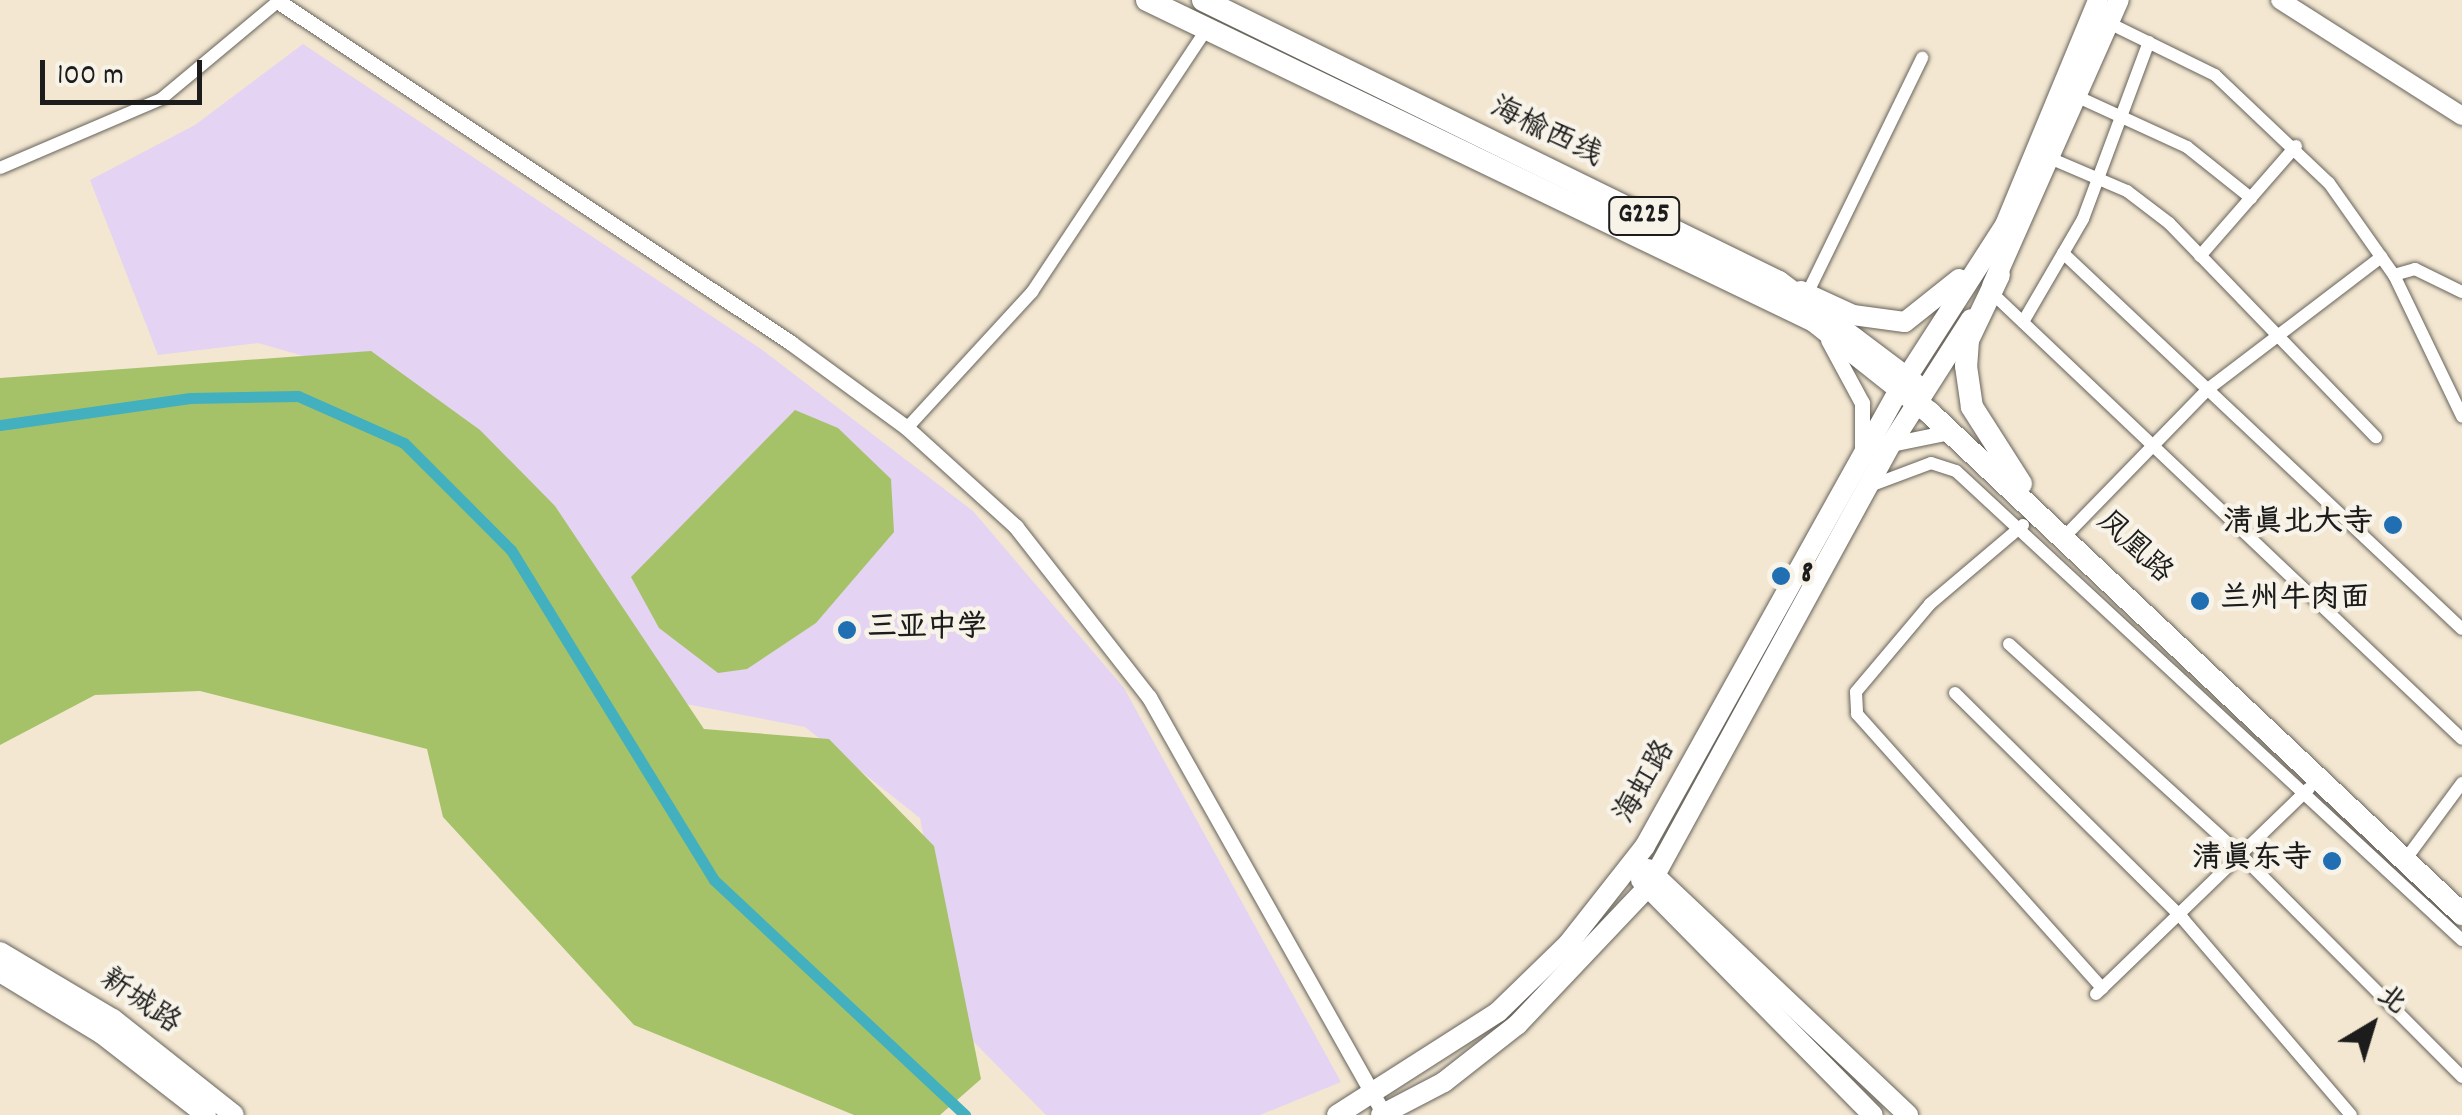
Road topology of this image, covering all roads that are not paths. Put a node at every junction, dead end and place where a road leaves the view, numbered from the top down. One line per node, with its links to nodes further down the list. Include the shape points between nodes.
1 (1147, 0): 8 (highway, 海榆西线 / G225)
2 (1203, 0): 24 (highway, 海榆西线 / G225)
3 (2098, 0): 14 (main road)
4 (2118, 0): 7 (main road, 凤凰路)
5 (2280, 0): 13 (main road)
6 (279, 1): 17 (street, via 161,99); 34 (street)
7 (2109, 22): 9 (street); 11 (main road, 凤凰路)
8 (1207, 29): 28 (highway, 海榆西线 / G225); 34 (street, via 1032,292)
9 (2149, 42): 12 (street); 15 (street, via 2215,75)
10 (1922, 58): 27 (street)
11 (2078, 97): 12 (street); 16 (main road, 凤凰路)
12 (2119, 113): 18 (street); 19 (street, via 2215,165)
13 (2462, 116)
14 (2042, 140): 27 (main road, via 1951,292 1928,310 1884,322); 32 (main road)
15 (2296, 146): 19 (street); 22 (street)
16 (2052, 159): 18 (street); 25 (main road, 凤凰路)
17 (0, 168)
18 (2093, 176): 20 (street); 21 (street, via 2127,190)
19 (2250, 198): 21 (street)
20 (2064, 253): 29 (street); 31 (street)
21 (2200, 256): 30 (street)
22 (2381, 257): 23 (street); 30 (street)
23 (2394, 276): 26 (street, via 2415,268); 33 (street)
24 (1779, 282): 27 (main road); 32 (highway, 海榆西线 / G225)
25 (1995, 284): 29 (street); 32 (main road, 凤凰路); 41 (highway, 凤凰路 / G225, via 1968,340 1972,407)
26 (2462, 292)
27 (1807, 294)
28 (1814, 321): 32 (highway, 海榆西线 / G225); 39 (street, via 1862,403)
29 (2024, 322): 37 (street)
30 (2273, 333): 31 (street); 36 (street)
31 (2208, 389): 37 (street); 43 (street)
32 (1916, 394): 35 (highway, 凤凰路 / G225); 38 (main road, 海虹路); 39 (main road, 海虹路); 41 (highway, 海榆西线 / G225)
33 (2462, 416)
34 (907, 428): 60 (street, via 1057,570 1149,697)
35 (1949, 432): 38 (street); 41 (highway, 凤凰路 / G225)
36 (2376, 437)
37 (2153, 439): 42 (street); 46 (street)
38 (1891, 444): 40 (main road, 海虹路)
39 (1860, 458): 51 (main road, 海虹路)
40 (1870, 486): 41 (street, via 1944,462); 52 (main road, 海虹路)
41 (2028, 512): 42 (highway, 凤凰路 / G225); 48 (highway, 凤凰路 / G225); 55 (street, via 1930,604 1856,692 1857,714 2099,991)
42 (2070, 531): 49 (highway, 凤凰路 / G225)
43 (2462, 630)
44 (2009, 644): 50 (street)
45 (1955, 694): 55 (street)
46 (2462, 740)
47 (2462, 783): 49 (street)
48 (2311, 786): 49 (highway, 凤凰路 / G225); 50 (street); 56 (street)
49 (2409, 855): 53 (highway, 凤凰路 / G225); 54 (highway, 凤凰路 / G225)
50 (2242, 856): 55 (street); 59 (street)
51 (1632, 865): 52 (main road); 60 (main road, 海虹路, via 1498,1012)
52 (1652, 880): 60 (main road, 海虹路, via 1517,1024 1444,1082); 64 (main road); 65 (main road)
53 (2462, 896)
54 (2462, 914)
55 (2183, 919): 66 (street)
56 (2462, 940)
57 (0, 952): 62 (main road, 新城路, via 113,1019)
58 (0, 972): 61 (main road, 新城路, via 102,1034)
59 (2462, 1077)
60 (1381, 1110): 63 (main road, 海虹路)
61 (206, 1115)
62 (234, 1115)
63 (1337, 1115)
64 (1873, 1115)
65 (1908, 1115)
66 (2351, 1115)

